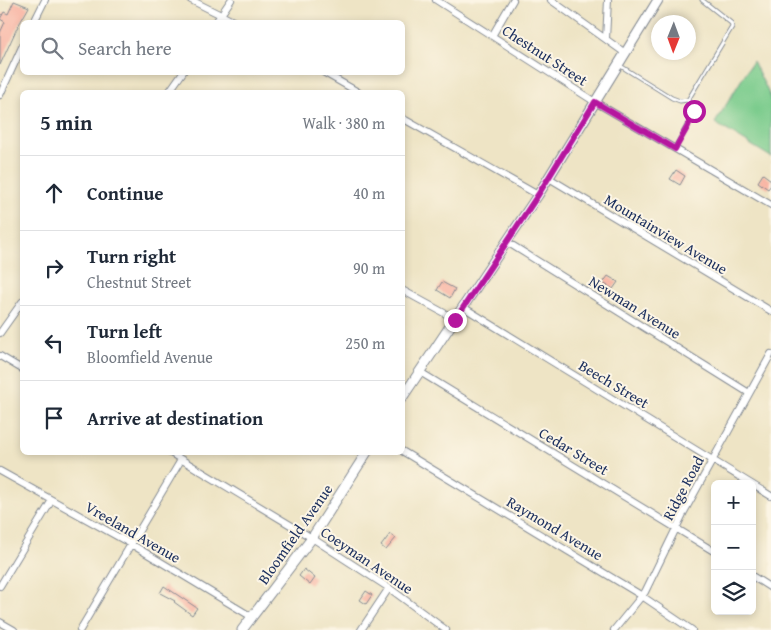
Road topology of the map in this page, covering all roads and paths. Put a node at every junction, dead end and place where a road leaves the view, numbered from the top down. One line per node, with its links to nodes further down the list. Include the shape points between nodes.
1 (45, 0): 11 (street)
2 (191, 0): 10 (street)
3 (230, 0): 10 (street)
4 (436, 0): 14 (street, Chestnut Street)
5 (513, 0): 14 (street)
6 (551, 0): 15 (street)
7 (608, 0): 15 (street)
8 (658, 0): 17 (street)
9 (702, 0): 24 (lane, via 732,27)
10 (221, 14): 12 (street); 13 (street)
11 (35, 20)
12 (217, 20)
13 (232, 20)
14 (492, 36): 25 (street, Chestnut Street)
15 (606, 39): 17 (street)
16 (20, 51): 23 (street)
17 (625, 53): 18 (street)
18 (617, 64): 24 (lane, via 672,98); 25 (street)
19 (180, 75): 21 (street)
20 (328, 75): 22 (street)
21 (170, 90)
22 (354, 90)
23 (0, 95)
24 (688, 100): 27 (lane, via 694,113)
25 (595, 102): 27 (street, Chestnut Street); 28 (street)
26 (405, 120): 29 (street)
27 (675, 149): 30 (street, Chestnut Street)
28 (549, 178): 29 (street); 35 (street, Mountainview Avenue)
29 (538, 195): 31 (street)
30 (771, 205)
31 (507, 242): 34 (street); 42 (street, Newman Avenue)
32 (405, 292): 36 (street)
33 (20, 305): 37 (street)
34 (463, 307): 36 (street); 47 (street, Beech Street)
35 (771, 311)
36 (455, 320): 41 (street)
37 (0, 333)
38 (771, 354): 42 (street, Ridge Road)
39 (0, 356): 40 (street)
40 (20, 367)
41 (420, 372): 43 (street); 52 (street, Cedar Street)
42 (749, 393): 47 (street, Ridge Road)
43 (405, 394)
44 (405, 453): 60 (street, Raymond Avenue)
45 (174, 455): 48 (street, Coeyman Avenue)
46 (365, 455): 53 (street, Bloomfield Avenue)
47 (713, 459): 50 (street, Beech Street); 52 (street, Ridge Road)
48 (181, 460): 53 (street, Coeyman Avenue); 54 (street)
49 (0, 471): 51 (street, Vreeland Avenue)
50 (771, 496)
51 (52, 500): 54 (street, Vreeland Avenue); 57 (street)
52 (676, 528): 55 (street, Cedar Street); 60 (street, Ridge Road)
53 (312, 538): 58 (street, Coeyman Avenue); 61 (street, Bloomfield Avenue)
54 (131, 544): 61 (street, Vreeland Avenue); 64 (street)
55 (711, 550)
56 (756, 579): 59 (street)
57 (0, 586)
58 (389, 588): 66 (street); 67 (street, Coeyman Avenue)
59 (771, 588)
60 (642, 596): 68 (street, Ridge Road); 69 (street, Raymond Avenue)
61 (252, 617): 65 (street, Bloomfield Avenue)
62 (0, 622): 63 (street)
63 (14, 630)
64 (80, 630)
65 (242, 630)
66 (361, 630)
67 (446, 630)
68 (614, 630)
69 (692, 630)

